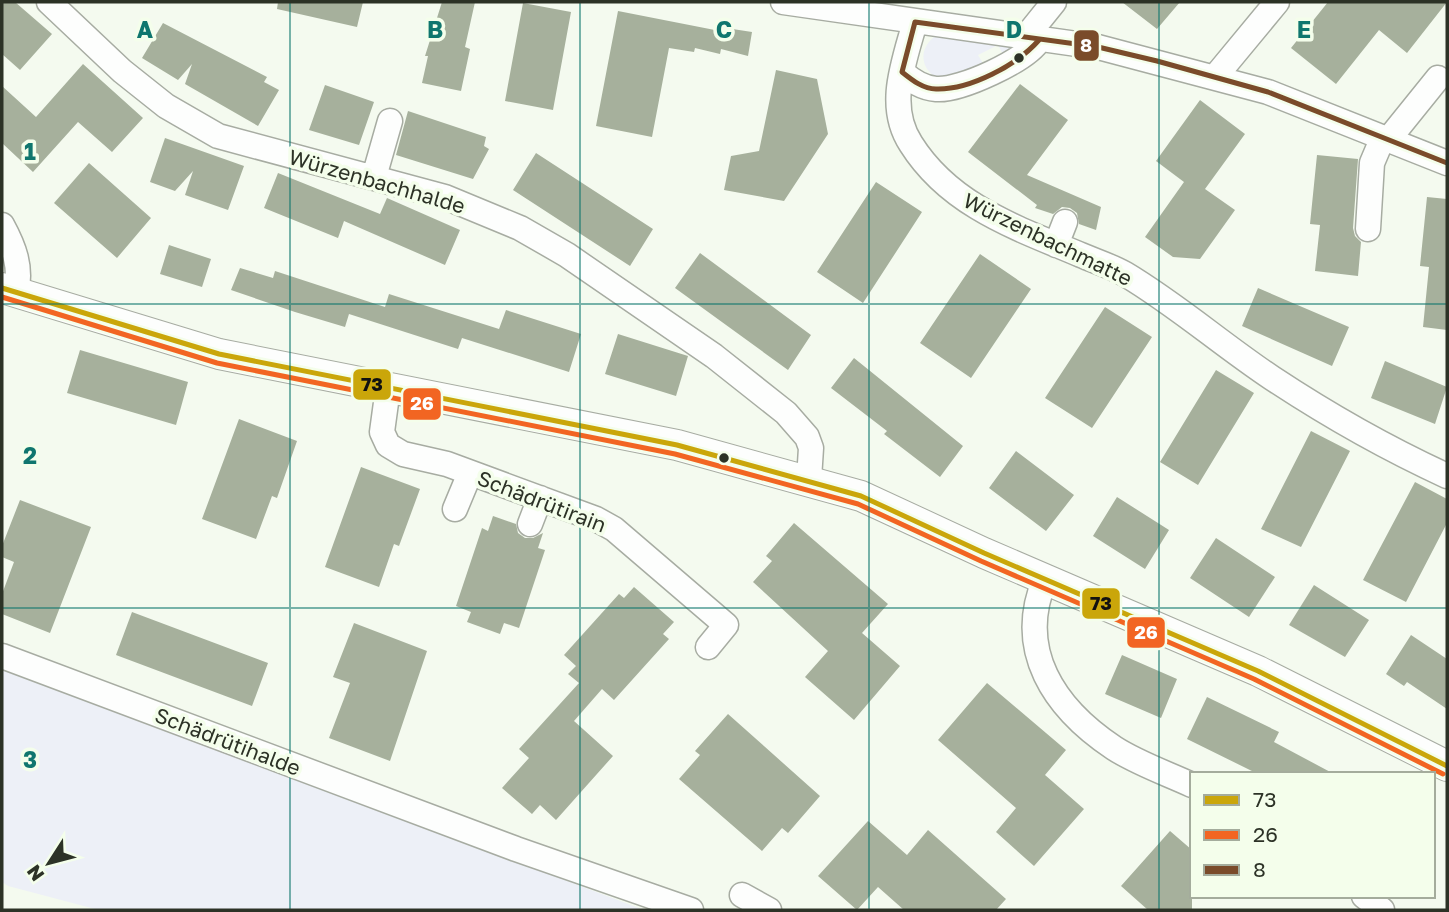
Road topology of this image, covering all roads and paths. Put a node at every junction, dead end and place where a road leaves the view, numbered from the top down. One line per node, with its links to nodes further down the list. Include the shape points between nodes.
1 (49, 2): 14 (street, Würzenbachhalde, via 166,106 218,136)
2 (783, 2): 5 (street)
3 (1054, 2): 7 (street)
4 (1277, 2): 9 (street)
5 (871, 8): 6 (street)
6 (915, 22): 7 (street); 8 (street, Würzenbachmatte)
7 (1032, 39): 8 (street, via 1026,55 955,87 926,87); 9 (street, via 1098,47)
8 (902, 72): 20 (street, Würzenbachmatte, via 898,92 901,124 911,144 953,192 981,211 1061,234 1193,317 1309,402 1390,450)
9 (1215, 77): 12 (street, via 1268,92)
10 (1437, 78): 12 (street)
11 (390, 121): 14 (street)
12 (1386, 139): 13 (street); 16 (street, via 1373,163)
13 (1447, 163)
14 (374, 177): 21 (street, Würzenbachhalde, via 445,197 520,228 680,332 797,425 811,447)
15 (2, 225): 17 (street, via 20,276)
16 (1368, 229)
17 (9, 291): 18 (main road, via 219,354)
18 (388, 388): 19 (street, Schädrütirain, via 381,425 388,445 403,454); 21 (main road, via 677,445)
19 (470, 473): 22 (street, Schädrütirain); 23 (street)
20 (1447, 476)
21 (809, 479): 25 (main road, via 904,513)
22 (540, 498): 24 (street); 26 (street, Schädrütirain, via 626,536 726,625)
23 (455, 509)
24 (530, 524)
25 (1045, 579): 28 (main road, via 1258,671); 29 (street, via 1035,606 1034,637 1042,668 1060,699 1115,748)
26 (708, 647)
27 (2, 656): 32 (street, Schädrütihalde)
28 (1447, 765)
29 (1190, 784)
30 (741, 895): 33 (street)
31 (1367, 898): 34 (street)
32 (691, 910)
33 (769, 910)
34 (1382, 910)

